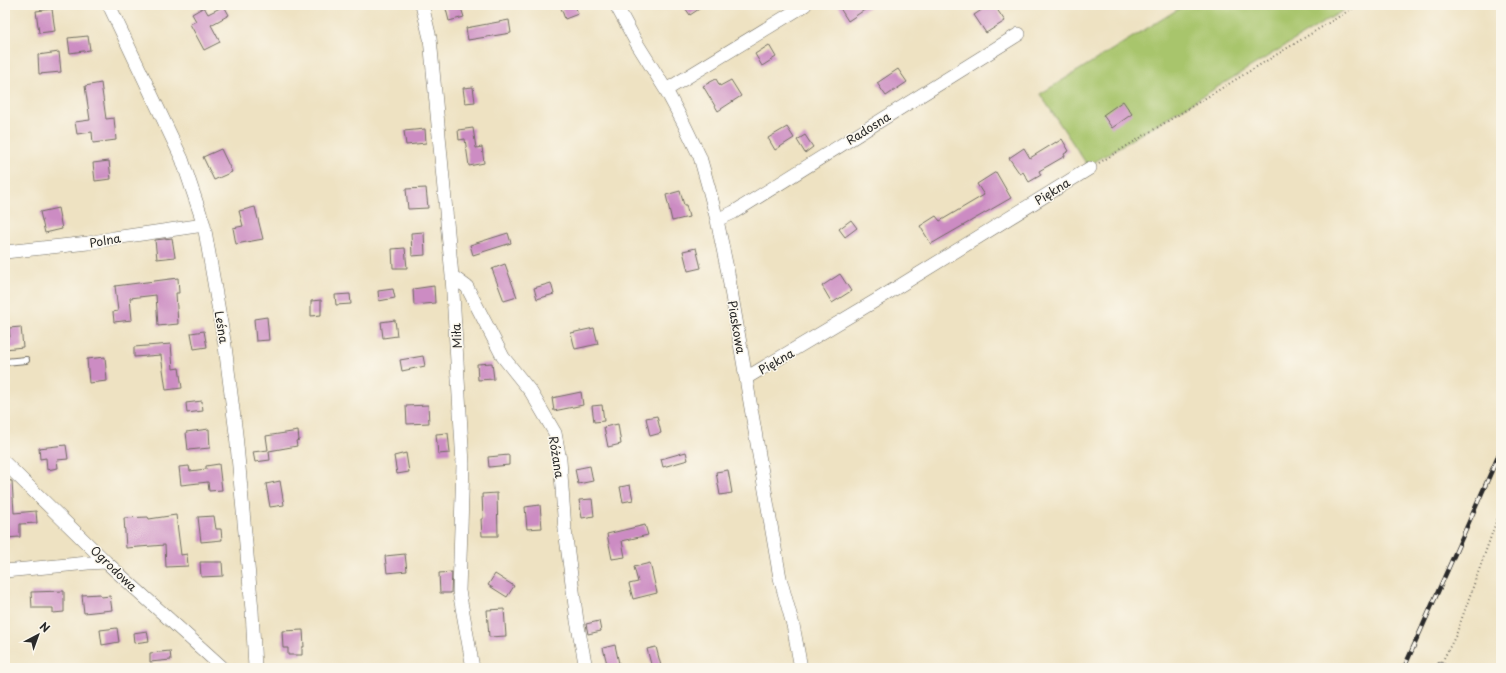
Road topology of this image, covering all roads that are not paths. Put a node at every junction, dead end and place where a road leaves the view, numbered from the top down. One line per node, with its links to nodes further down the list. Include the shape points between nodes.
1 (109, 5): 9 (street, Leśna, via 182,160)
2 (422, 5): 11 (street, Miła, via 430,38)
3 (616, 5): 6 (street, Piaskowa)
4 (805, 5): 6 (street)
5 (1019, 34): 8 (street, Radosna, via 734,212)
6 (666, 90): 8 (street, Piaskowa, via 700,157)
7 (1090, 168): 14 (street, Piękna)
8 (717, 220): 14 (street, Piaskowa)
9 (204, 225): 10 (street, Polna, via 88,243); 19 (street, Leśna, via 225,346 236,434)
10 (5, 252)
11 (452, 276): 20 (street, Miła, via 463,464 460,591); 21 (street, Różana, via 467,287 503,357 531,392 555,434 577,621)
12 (26, 360): 13 (lane)
13 (5, 362)
14 (746, 378): 22 (street, Piaskowa, via 764,491)
15 (6, 465): 16 (street, Ogrodowa)
16 (106, 562): 17 (street); 18 (street, Ogrodowa)
17 (5, 571)
18 (223, 668)
19 (256, 668)
20 (473, 668)
21 (586, 668)
22 (801, 668)

